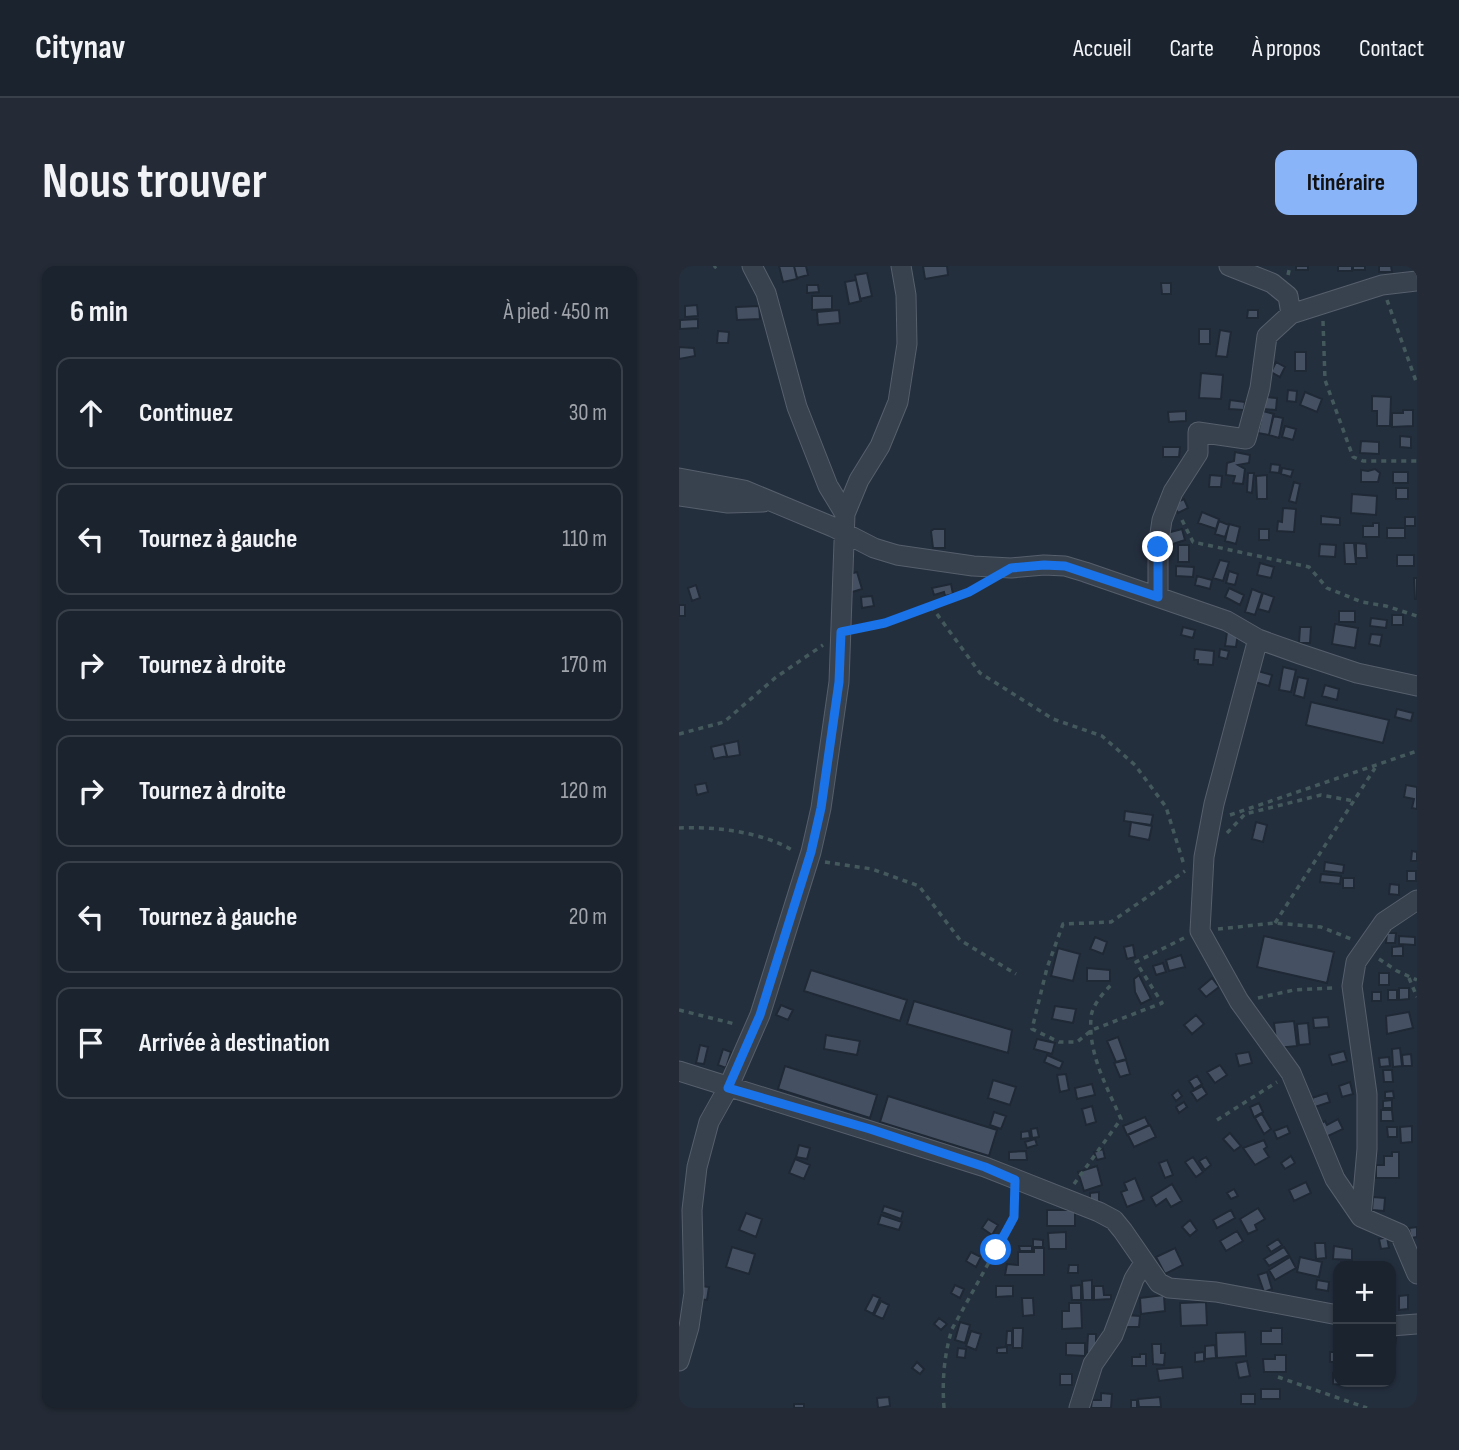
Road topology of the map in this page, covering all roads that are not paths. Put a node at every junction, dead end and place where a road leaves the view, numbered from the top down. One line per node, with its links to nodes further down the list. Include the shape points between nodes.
1 (752, 266): 9 (street, via 766,293 801,417)
2 (901, 266): 9 (street, via 907,344 898,402 880,446 859,480)
3 (1229, 266): 5 (street, via 1288,296)
4 (1417, 281): 5 (street, via 1382,285)
5 (1291, 314): 10 (street, via 1267,336 1260,388 1246,439 1198,432 1198,453 1173,492 1162,520)
6 (679, 478): 8 (street, via 744,490)
7 (679, 496): 8 (street, via 728,503)
8 (772, 502): 9 (street)
9 (845, 523): 10 (street, via 874,548 897,555 973,566 1065,566); 15 (street, via 839,682 821,808 754,1028)
10 (1158, 597): 11 (street, via 1227,621)
11 (1258, 639): 12 (street, via 1357,673); 16 (street, via 1211,821 1200,931 1238,1001 1291,1073 1335,1179)
12 (1417, 686)
13 (1417, 900): 16 (street, via 1384,922 1356,961 1352,986 1367,1094)
14 (679, 1071): 15 (street)
15 (728, 1088): 17 (street, via 870,1129 1064,1197 1114,1220); 22 (street, via 709,1122 697,1167 692,1210 694,1293)
16 (1361, 1217): 18 (street, via 1400,1234)
17 (1144, 1263): 19 (street, via 1169,1289 1216,1292); 23 (street, via 1113,1335 1093,1364)
18 (1417, 1274)
19 (1333, 1314)
20 (1417, 1324): 21 (street)
21 (1396, 1326)
22 (679, 1361)
23 (1079, 1408)

